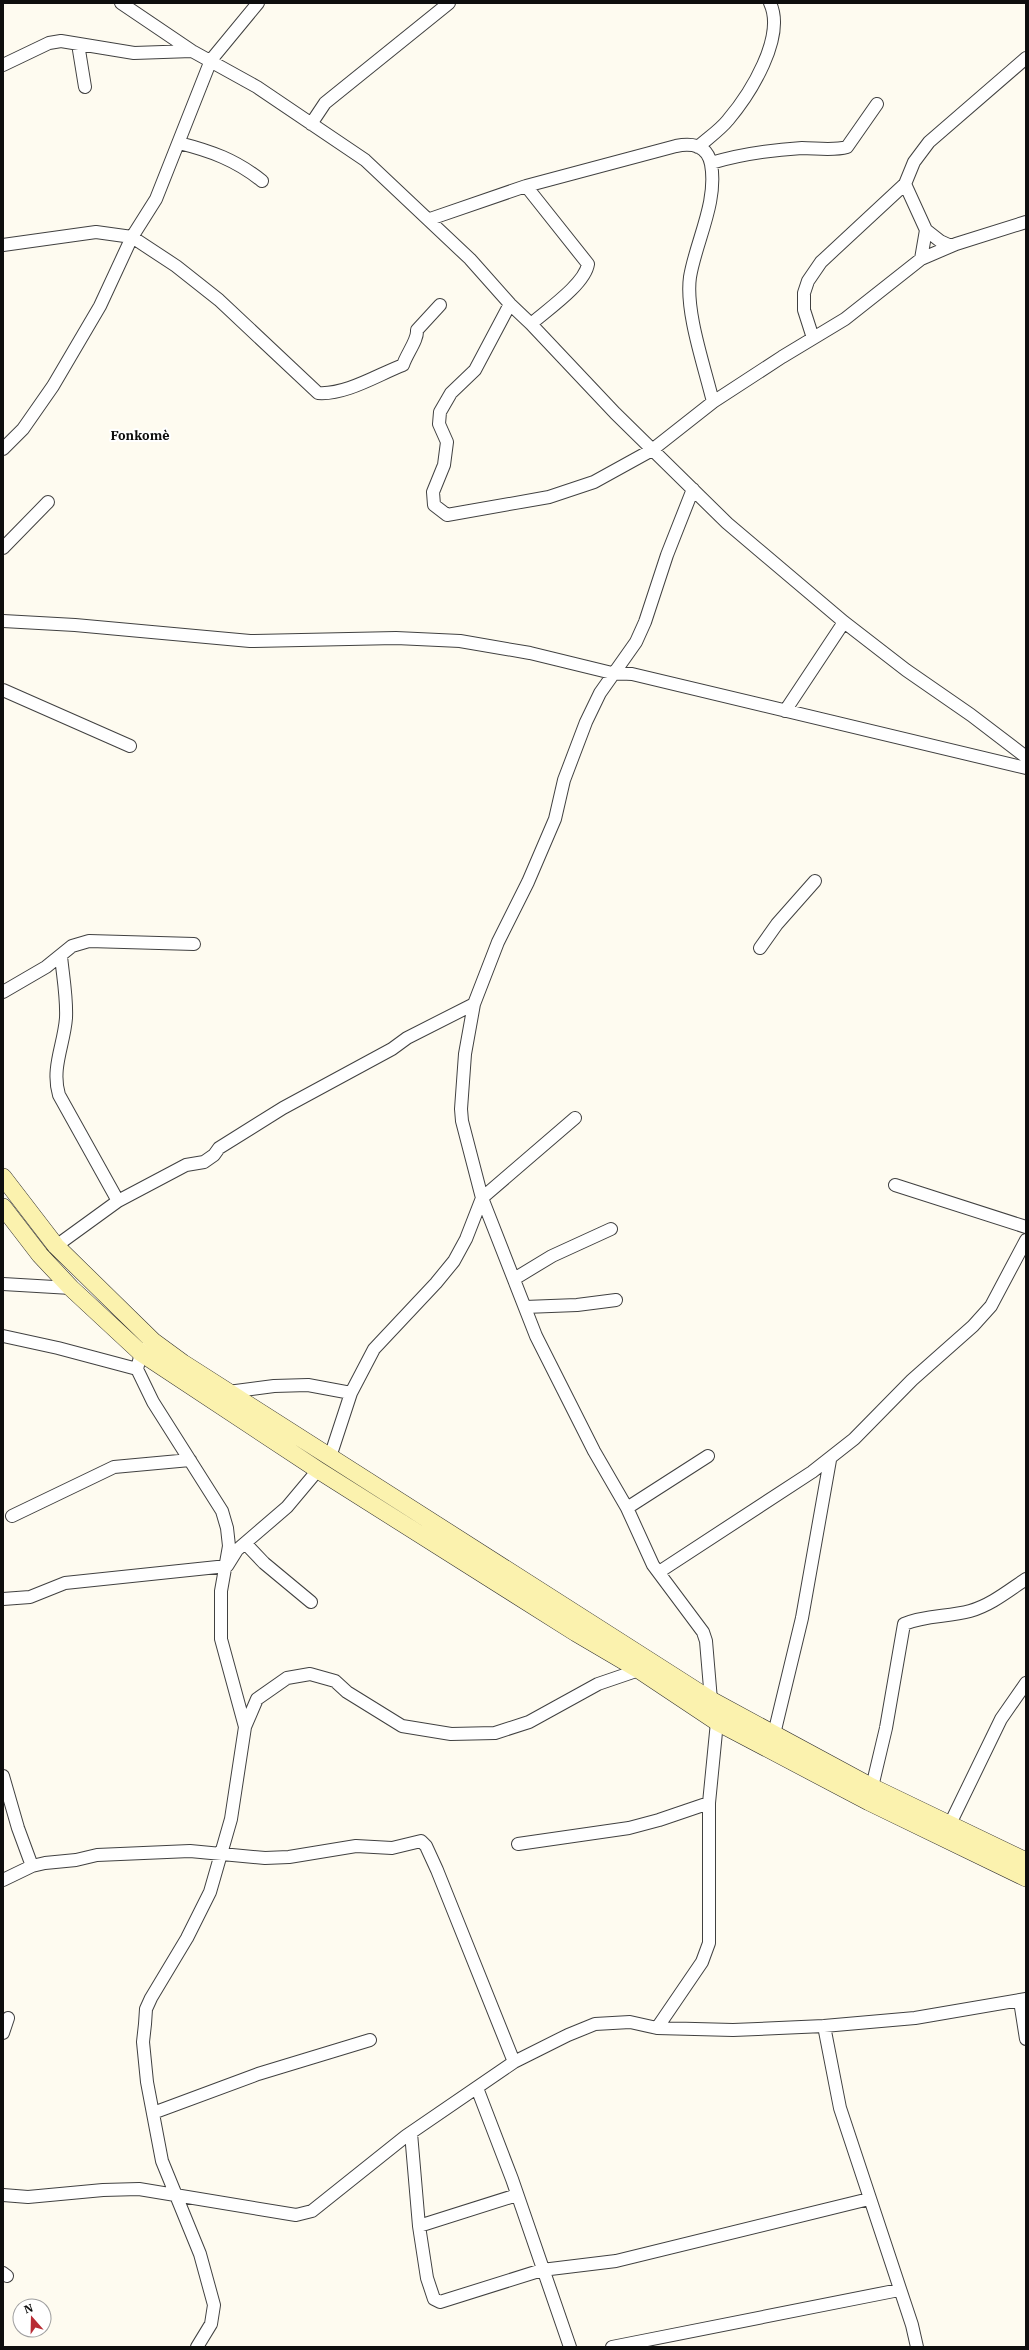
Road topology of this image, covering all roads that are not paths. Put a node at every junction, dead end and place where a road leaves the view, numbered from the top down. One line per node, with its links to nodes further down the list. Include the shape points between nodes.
1 (121, 3): 6 (street)
2 (258, 3): 8 (street)
3 (449, 3): 12 (street, via 325,103)
4 (770, 3): 14 (street, via 774,16 768,54 746,97 727,121)
5 (78, 44): 6 (street, via 134,53); 9 (street, via 61,40 49,43); 10 (street)
6 (192, 51): 8 (street)
7 (1026, 58): 17 (street, via 929,142 914,162)
8 (211, 60): 12 (street, via 257,87); 13 (street)
9 (3, 65)
10 (86, 87)
11 (877, 104): 15 (street, via 847,147 757,151)
12 (310, 124): 19 (street, via 365,160)
13 (179, 143): 16 (street, via 211,151 238,164); 22 (street, via 156,199)
14 (698, 147): 15 (street, via 705,152); 18 (street, via 691,144 676,146)
15 (711, 163): 30 (street, via 710,203 690,279 690,308)
16 (262, 181)
17 (905, 184): 21 (street); 29 (street, via 821,262 808,281 804,293 804,310)
18 (526, 186): 19 (street); 28 (street, via 588,264 587,271 580,281)
19 (430, 219): 26 (street)
20 (1026, 222): 24 (street)
21 (926, 230): 24 (street); 25 (street)
22 (132, 237): 23 (street, via 96,232 60,235); 27 (street, via 176,266 218,300 318,393 348,388 403,365 407,352 418,337 417,330); 31 (street, via 100,306 53,386 23,429)
23 (3, 245)
24 (951, 246): 25 (street)
25 (921, 259): 29 (street, via 845,319)
26 (510, 304): 28 (street); 32 (street, via 475,370 452,393 440,412 440,424 447,442 444,465 433,492 434,505 447,515 549,497 594,482)
27 (440, 305)
28 (532, 324): 32 (street)
29 (813, 338): 30 (street)
30 (714, 402): 32 (street)
31 (3, 449)
32 (652, 450): 33 (street)
33 (693, 489): 37 (street, via 727,523); 38 (street, via 667,555 645,622 636,642)
34 (48, 502): 35 (street)
35 (3, 548)
36 (3, 621): 38 (street, via 250,641 396,638 460,641 530,653)
37 (844, 622): 40 (street); 42 (street)
38 (612, 673): 40 (street, via 632,674); 49 (street, via 586,722 564,780 555,820 498,942)
39 (3, 690): 41 (street)
40 (785, 711): 43 (street)
41 (130, 746)
42 (1026, 757)
43 (1026, 768)
44 (815, 881): 46 (street, via 777,924)
45 (194, 944): 47 (street, via 89,941 72,946)
46 (760, 948)
47 (61, 956): 48 (street); 54 (street, via 66,993 66,1020 56,1068 58,1095)
48 (3, 992)
49 (474, 1004): 53 (street, via 465,1054 461,1109); 54 (street, via 407,1038 392,1049 283,1108 219,1148 204,1162 186,1165)
50 (574, 1118): 53 (street)
51 (3, 1177): 59 (street)
52 (895, 1185): 56 (street)
53 (482, 1198): 60 (street); 69 (street, via 466,1239 454,1261 374,1349)
54 (118, 1201): 59 (street)
55 (3, 1207): 62 (street, via 40,1255)
56 (1026, 1227)
57 (611, 1229): 60 (street, via 552,1256)
58 (1026, 1240): 73 (street, via 991,1306 973,1326 912,1380 875,1420)
59 (56, 1246): 66 (street)
60 (514, 1279): 64 (street)
61 (3, 1284): 62 (street)
62 (71, 1288): 67 (street)
63 (616, 1300): 64 (street)
64 (524, 1307): 75 (street, via 594,1451)
65 (3, 1336): 67 (street)
66 (153, 1341): 67 (street); 68 (street)
67 (139, 1361): 72 (street, via 153,1402); 74 (street)
68 (228, 1392): 69 (street, via 308,1385); 71 (street)
69 (352, 1394): 71 (street)
70 (708, 1456): 75 (street)
71 (330, 1457): 85 (street)
72 (190, 1460): 76 (street, via 114,1467); 78 (street, via 222,1511 228,1540)
73 (830, 1460): 79 (street); 88 (street, via 802,1618)
74 (318, 1470): 77 (street, via 287,1507); 83 (street)
75 (627, 1508): 79 (street)
76 (12, 1516)
77 (245, 1543): 78 (street); 82 (street, via 264,1563)
78 (227, 1566): 81 (street, via 65,1584 30,1597); 87 (street, via 221,1592 221,1639)
79 (658, 1572): 85 (street, via 703,1632 708,1652)
80 (1026, 1579): 90 (street, via 988,1604 904,1624 886,1728)
81 (3, 1599)
82 (311, 1602)
83 (639, 1670): 86 (street); 87 (street, via 576,1694 529,1722 495,1733 472,1735 402,1726 347,1692 335,1681 310,1674 287,1678 257,1699)
84 (1026, 1683): 92 (street, via 1001,1718)
85 (712, 1700): 86 (street); 88 (street)
86 (717, 1722): 91 (street); 97 (street, via 869,1802)
87 (245, 1727): 94 (street, via 230,1819)
88 (774, 1734): 90 (street)
89 (3, 1776): 96 (street)
90 (872, 1787): 92 (street)
91 (709, 1803): 93 (street, via 628,1828); 102 (street, via 709,1943 702,1962)
92 (950, 1824): 95 (street)
93 (518, 1844)
94 (220, 1855): 96 (street, via 190,1851 97,1854); 106 (street, via 289,1857 356,1846 392,1848 420,1841 426,1846 437,1870); 108 (street, via 202,1911 146,2009 143,2042)
95 (1026, 1861)
96 (32, 1866): 98 (street)
97 (1026, 1878)
98 (3, 1880)
99 (1023, 2000): 101 (street, via 915,2018); 104 (street)
100 (8, 2018): 103 (street)
101 (824, 2026): 102 (street, via 733,2030); 113 (street, via 840,2108)
102 (658, 2028): 106 (street, via 630,2022 595,2024)
103 (3, 2033)
104 (1026, 2039)
105 (370, 2040): 108 (street, via 258,2074)
106 (514, 2062): 107 (street)
107 (477, 2088): 109 (street); 111 (street)
108 (153, 2113): 112 (street, via 162,2161)
109 (411, 2133): 112 (street, via 312,2211 296,2215); 114 (street)
110 (3, 2195): 112 (street, via 28,2197 139,2189)
111 (517, 2195): 114 (street); 115 (street)
112 (176, 2196): 117 (street, via 200,2254 214,2305 212,2324)
113 (870, 2199): 115 (street, via 616,2261); 116 (street)
114 (419, 2226): 115 (street, via 430,2292 434,2299 440,2302)
115 (542, 2270): 118 (street)
116 (899, 2290): 119 (street); 120 (street)
117 (197, 2347)
118 (570, 2347)
119 (612, 2347)
120 (917, 2347)

